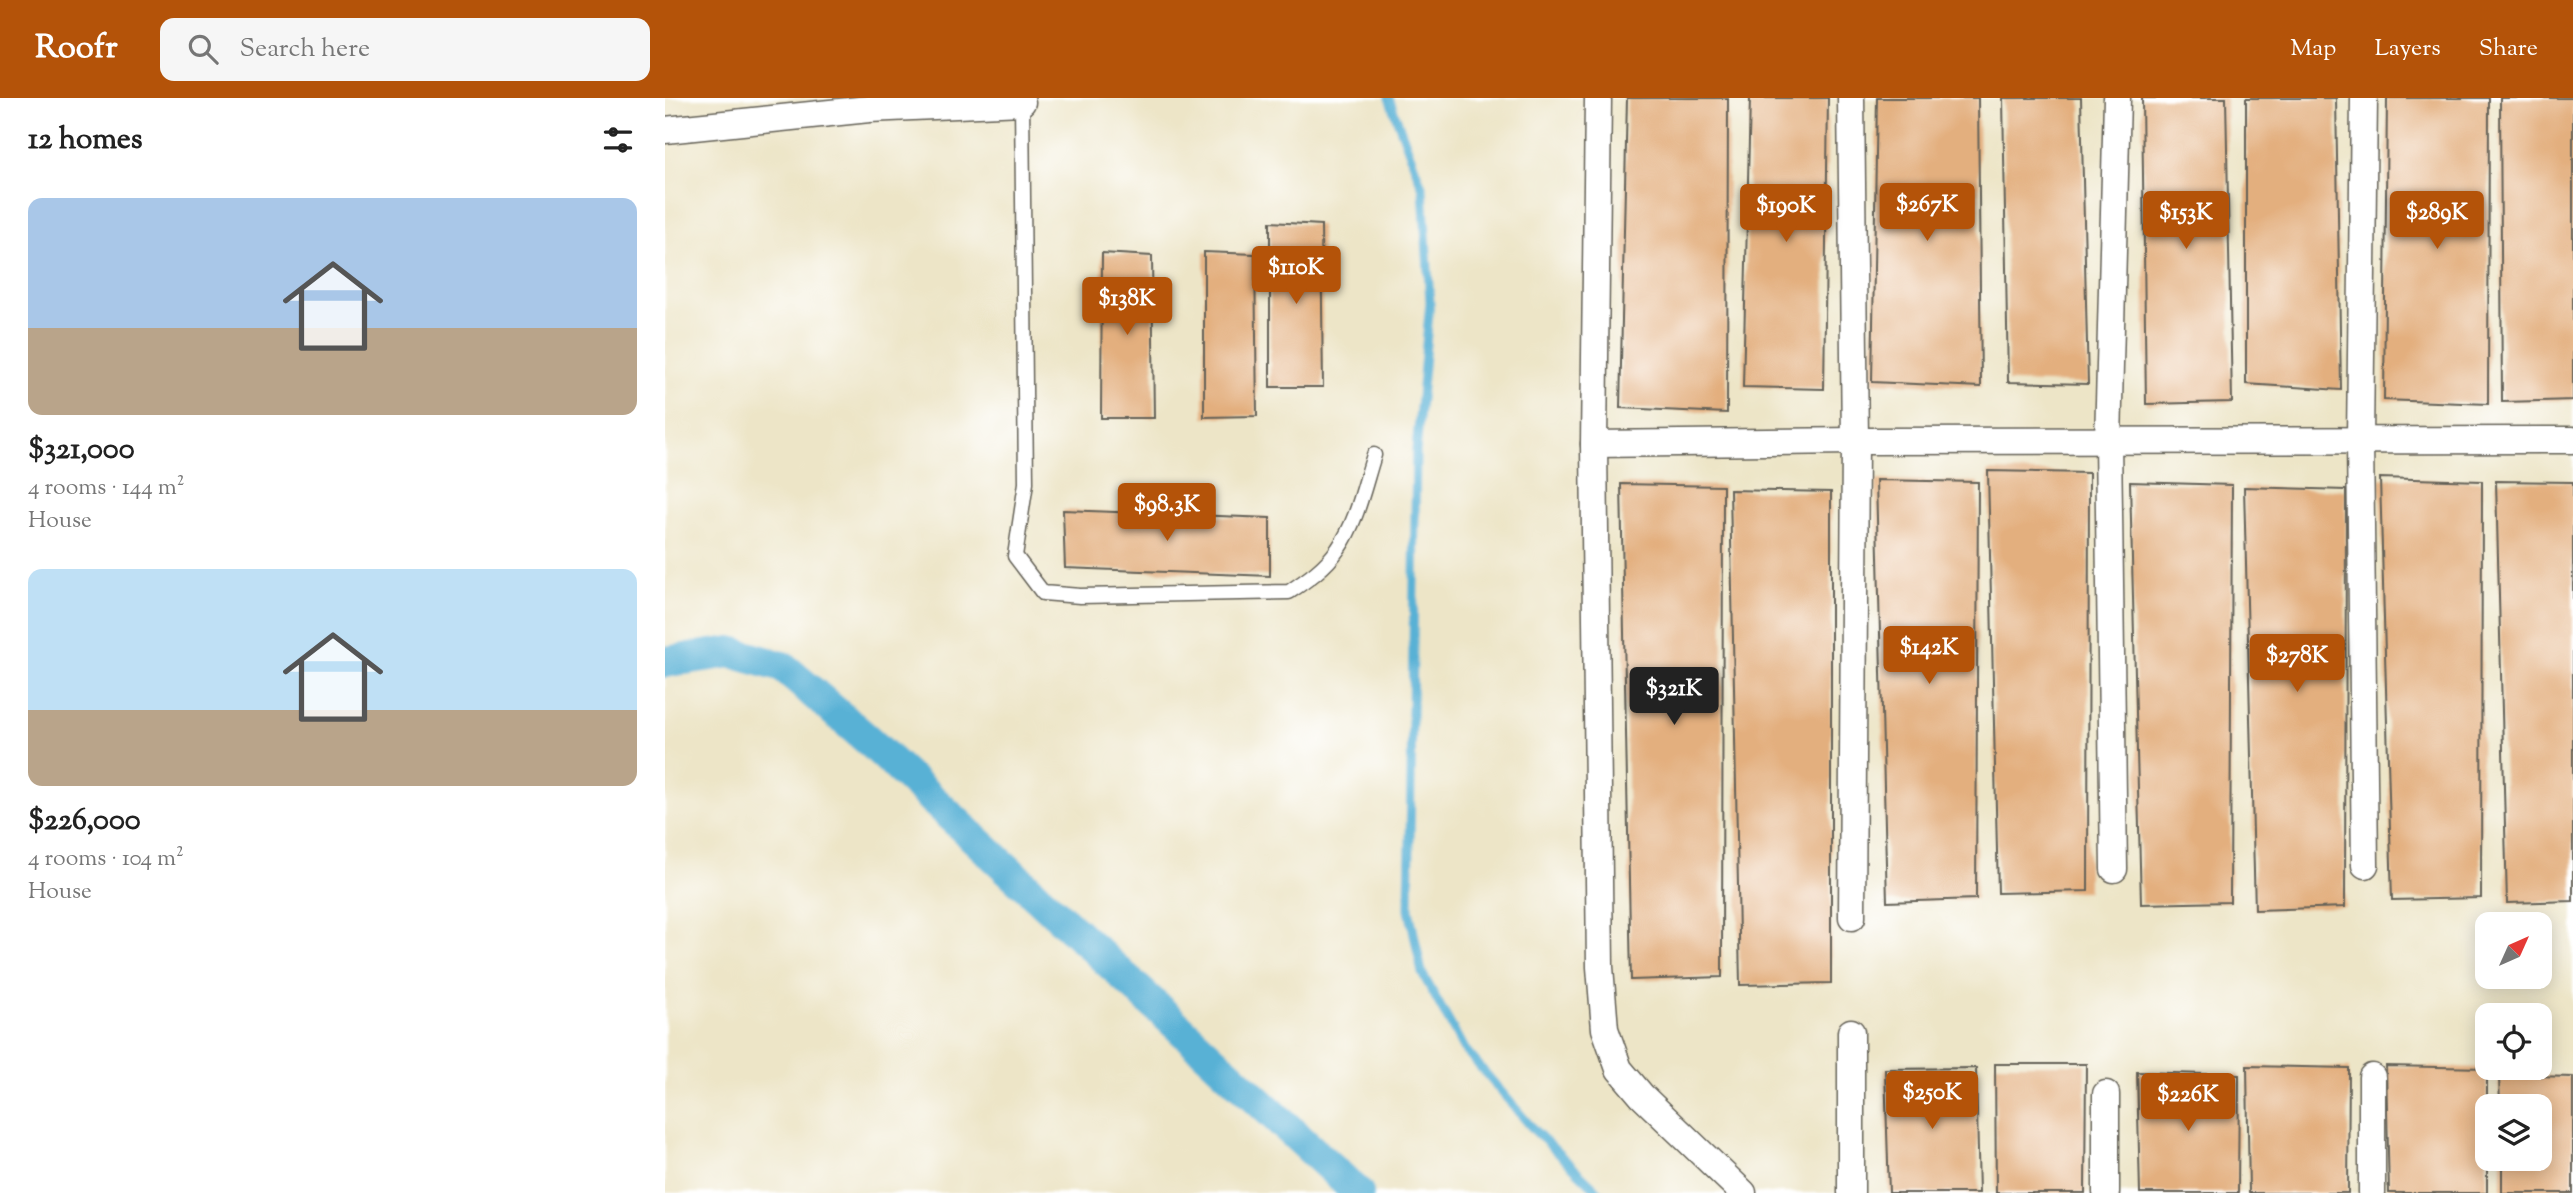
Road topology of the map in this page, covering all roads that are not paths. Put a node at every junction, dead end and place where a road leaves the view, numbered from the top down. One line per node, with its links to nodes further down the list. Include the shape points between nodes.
1 (1598, 98): 11 (street)
2 (1851, 98): 9 (street)
3 (2117, 98): 10 (street)
4 (2364, 98): 7 (street)
5 (1022, 102): 6 (street, via 869,109); 12 (lane, via 1026,483 1016,556 1043,593 1289,592 1314,575 1339,548)
6 (665, 130)
7 (2360, 440): 8 (street); 10 (street); 13 (street)
8 (2573, 440)
9 (1855, 441): 10 (street); 11 (street); 15 (street)
10 (2108, 441): 14 (street)
11 (1594, 444): 19 (street, via 1600,967 1605,1029 1619,1069)
12 (1374, 455)
13 (2365, 865)
14 (2114, 869)
15 (1851, 917)
16 (1851, 1032): 20 (street)
17 (2372, 1077): 22 (street)
18 (2106, 1094): 21 (street)
19 (1743, 1193)
20 (1851, 1193)
21 (2106, 1193)
22 (2372, 1193)

